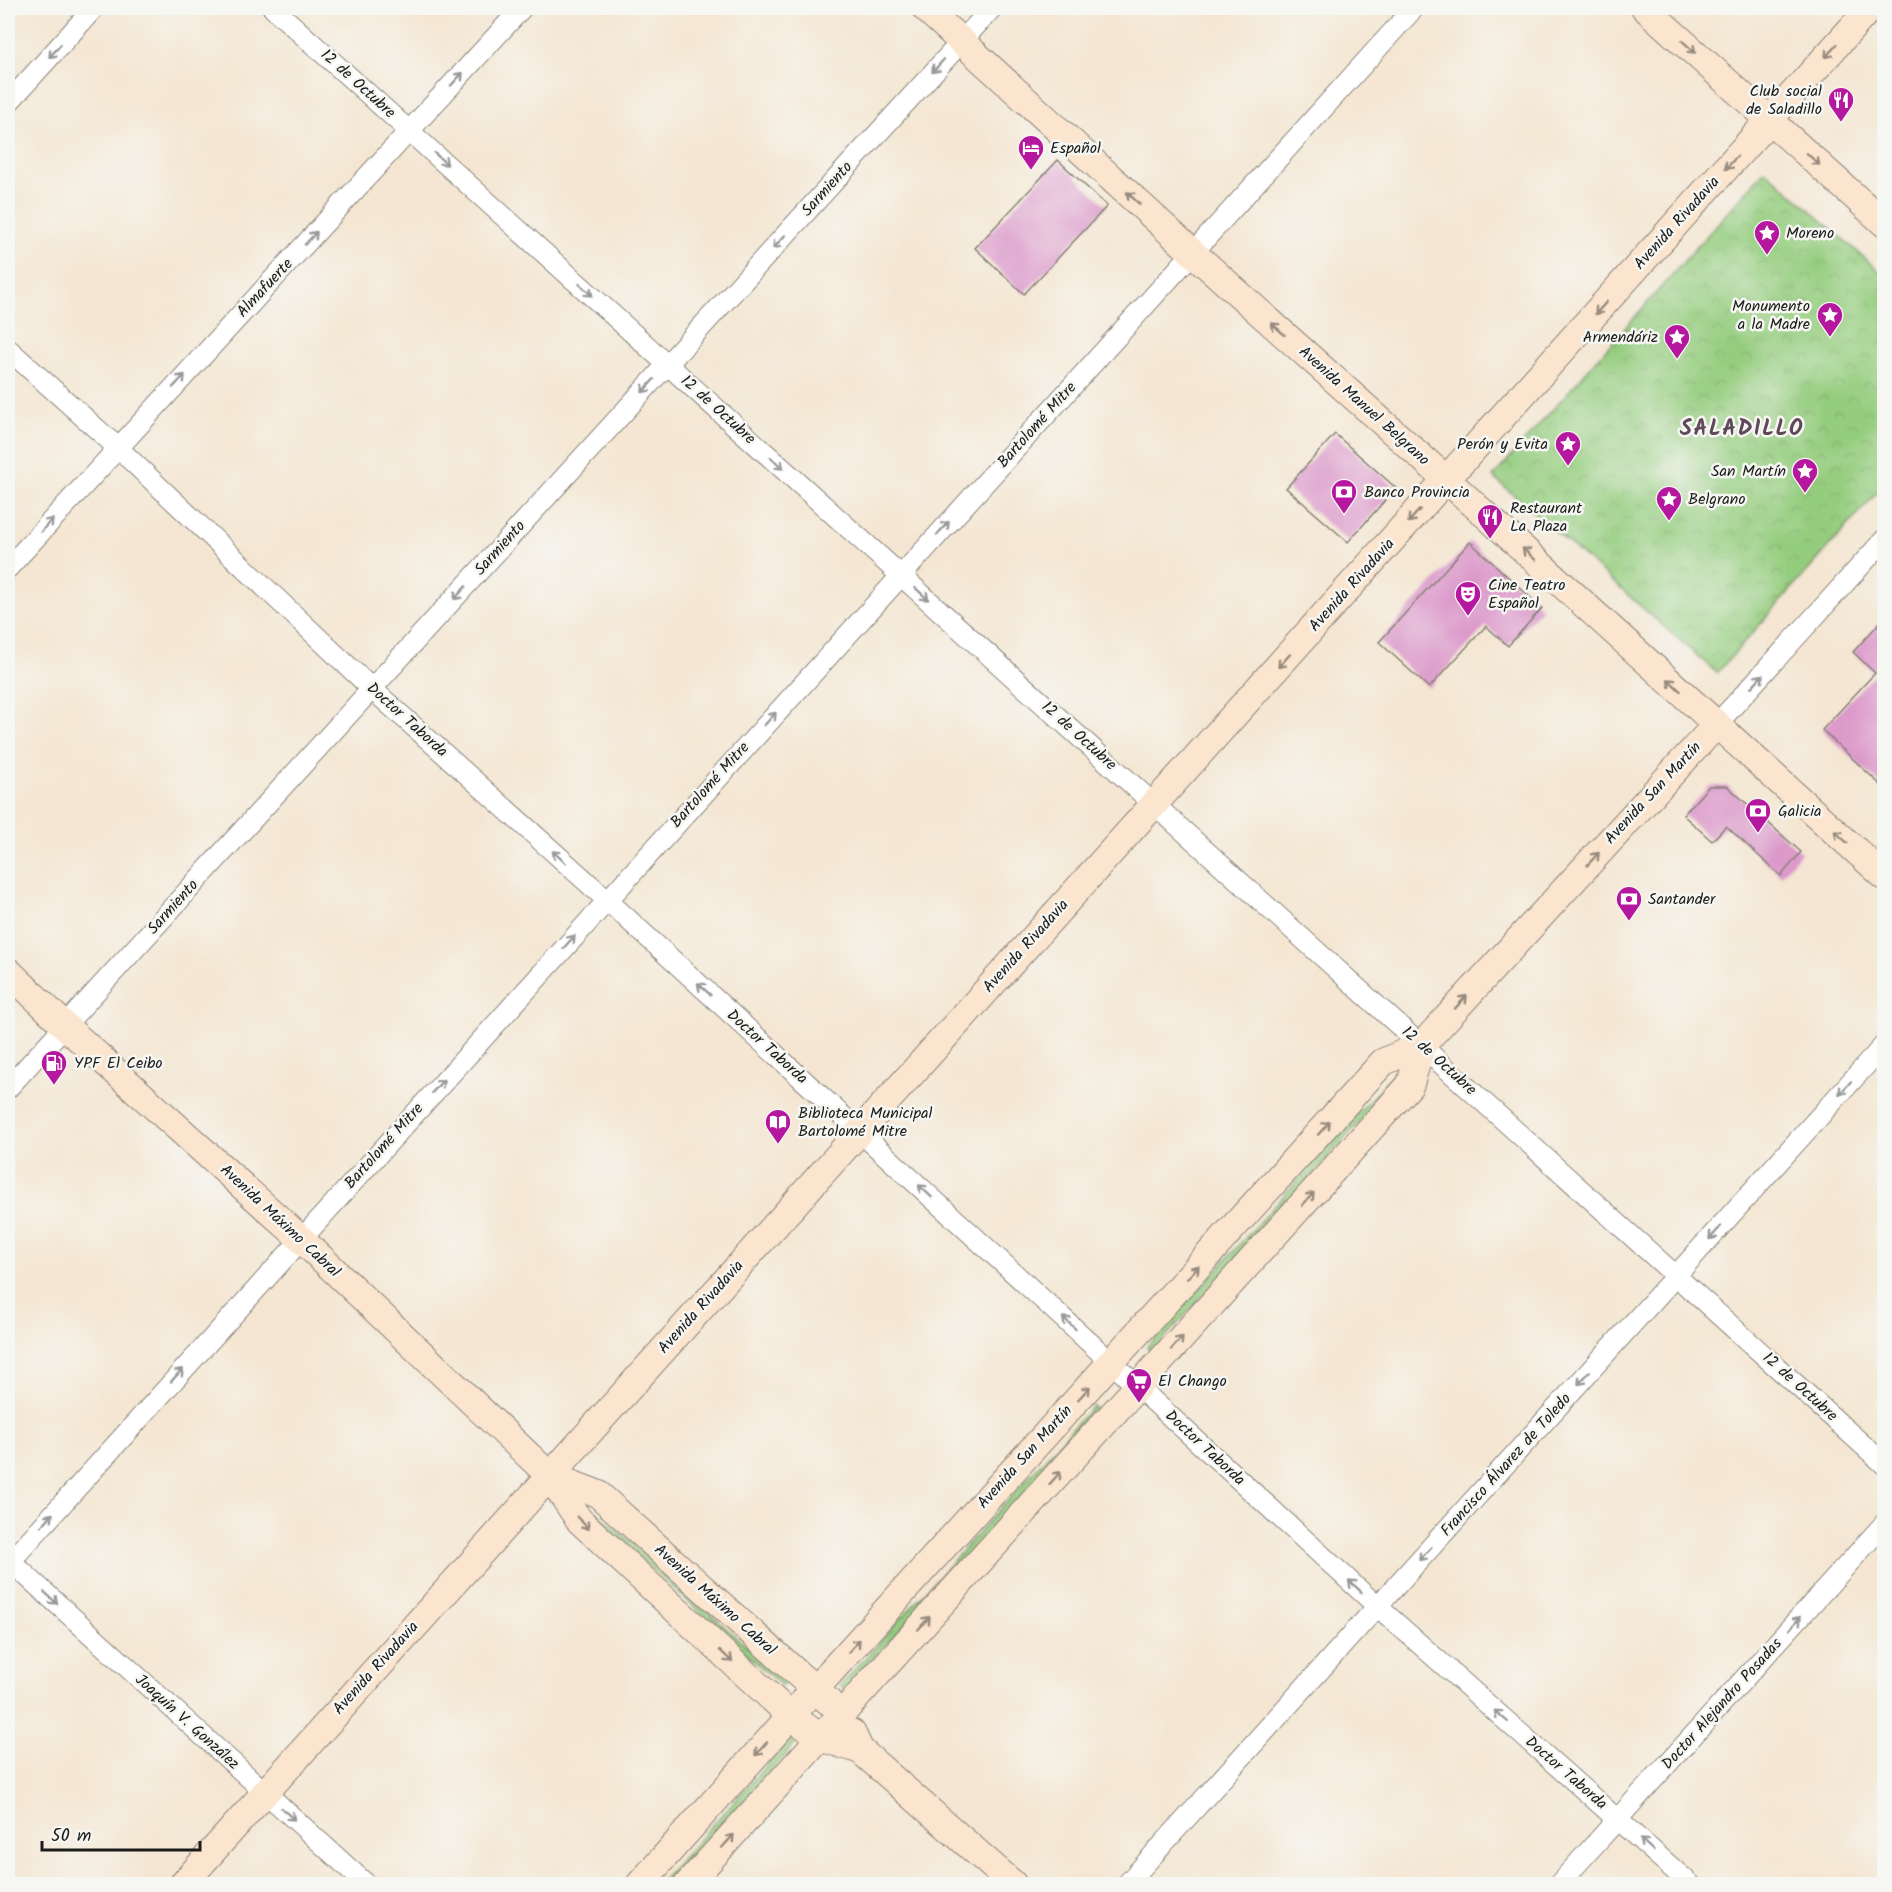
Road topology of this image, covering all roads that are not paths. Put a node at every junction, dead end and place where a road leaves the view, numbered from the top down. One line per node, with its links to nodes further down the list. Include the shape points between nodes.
1 (94, 8): 10 (street, one-way to 10)
2 (273, 8): 12 (street, 12 de Octubre)
3 (522, 8): 12 (street, Almafuerte, one-way to 3)
4 (925, 8): 9 (main road, Avenida Manuel Belgrano)
5 (992, 8): 9 (street, Sarmiento)
6 (1414, 8): 14 (street, Bartolomé Mitre)
7 (1645, 8): 11 (main road, one-way to 11)
8 (1870, 8): 11 (main road, Avenida Rivadavia, one-way to 11)
9 (962, 40): 14 (main road, Avenida Manuel Belgrano, one-way to 9); 16 (street, Sarmiento, one-way to 16)
10 (8, 103)
11 (1770, 120): 13 (main road, one-way to 13); 18 (main road, Avenida Rivadavia, one-way to 18)
12 (409, 130): 16 (street, 12 de Octubre, one-way to 16); 17 (street, Almafuerte, one-way to 12)
13 (1884, 223)
14 (1193, 253): 18 (main road, Avenida Manuel Belgrano, one-way to 14); 21 (street, Bartolomé Mitre, one-way to 14)
15 (8, 349): 17 (street, Doctor Taborda)
16 (668, 364): 21 (street, 12 de Octubre, one-way to 21); 22 (street, Sarmiento, one-way to 22)
17 (118, 448): 20 (street, Almafuerte, one-way to 17); 22 (street, Doctor Taborda)
18 (1447, 480): 23 (main road, Avenida Manuel Belgrano, one-way to 18); 24 (main road, Avenida Rivadavia, one-way to 24)
19 (1884, 540): 23 (street, Avenida San Martín, one-way to 19)
20 (8, 568)
21 (901, 575): 24 (street, 12 de Octubre, one-way to 24); 26 (street, Bartolomé Mitre, one-way to 21)
22 (372, 689): 26 (street, Doctor Taborda, one-way to 22); 28 (street, Sarmiento)
23 (1717, 724): 25 (main road, Avenida Manuel Belgrano, one-way to 23); 30 (main road, Avenida San Martín, one-way to 23)
24 (1154, 804): 30 (street, 12 de Octubre); 32 (main road, Avenida Rivadavia)
25 (1884, 876)
26 (607, 900): 32 (street, Doctor Taborda, one-way to 26); 33 (street, Bartolomé Mitre, one-way to 26)
27 (8, 971): 28 (main road, Avenida Máximo Cabral)
28 (65, 1026): 31 (street, Sarmiento); 33 (main road, Avenida Máximo Cabral)
29 (1884, 1045): 34 (street, Francisco Álvarez de Toledo, one-way to 34)
30 (1422, 1046): 34 (street, 12 de Octubre); 35 (main road, Avenida San Martín, one-way to 30, via 1383,1062); 36 (main road, Avenida San Martín, one-way to 30, via 1410,1085)
31 (8, 1088)
32 (860, 1131): 35 (street, Doctor Taborda, one-way to 32); 38 (main road, Avenida Rivadavia)
33 (300, 1239): 38 (main road, Avenida Máximo Cabral); 40 (street, Bartolomé Mitre, one-way to 33)
34 (1676, 1276): 37 (street, 12 de Octubre); 41 (street, Francisco Álvarez de Toledo, one-way to 41)
35 (1112, 1363): 36 (street, Doctor Taborda); 42 (main road, Avenida San Martín, one-way to 35)
36 (1138, 1387): 41 (street, Doctor Taborda, one-way to 36); 43 (main road, Avenida San Martín, one-way to 36)
37 (1884, 1464)
38 (549, 1475): 42 (main road, Avenida Máximo Cabral, via 598,1494); 44 (main road, Avenida Máximo Cabral, one-way to 44, via 579,1520); 47 (main road, Avenida Rivadavia)
39 (1884, 1524): 48 (street, Doctor Alejandro Posadas, one-way to 39)
40 (8, 1561): 47 (street, Joaquín V. González, one-way to 47)
41 (1377, 1607): 48 (street, Doctor Taborda, one-way to 41); 54 (street, Francisco Álvarez de Toledo)
42 (814, 1690): 43 (main road, Avenida Máximo Cabral); 44 (main road, Avenida San Martín)
43 (843, 1713): 45 (main road, Avenida San Martín); 46 (main road, Avenida Máximo Cabral)
44 (791, 1716): 45 (main road, Avenida Máximo Cabral); 51 (main road, Avenida San Martín, one-way to 51)
45 (821, 1738): 46 (main road, Avenida Máximo Cabral); 52 (main road, Avenida San Martín, one-way to 45)
46 (860, 1750): 53 (main road, Avenida Máximo Cabral)
47 (265, 1793): 49 (main road, Avenida Rivadavia); 50 (street, Joaquín V. González, one-way to 50)
48 (1618, 1819): 55 (street, Doctor Alejandro Posadas); 56 (street, Doctor Taborda, one-way to 48)
49 (183, 1884)
50 (366, 1884)
51 (640, 1884)
52 (688, 1884)
53 (1013, 1884)
54 (1127, 1884)
55 (1559, 1884)
56 (1690, 1884)

